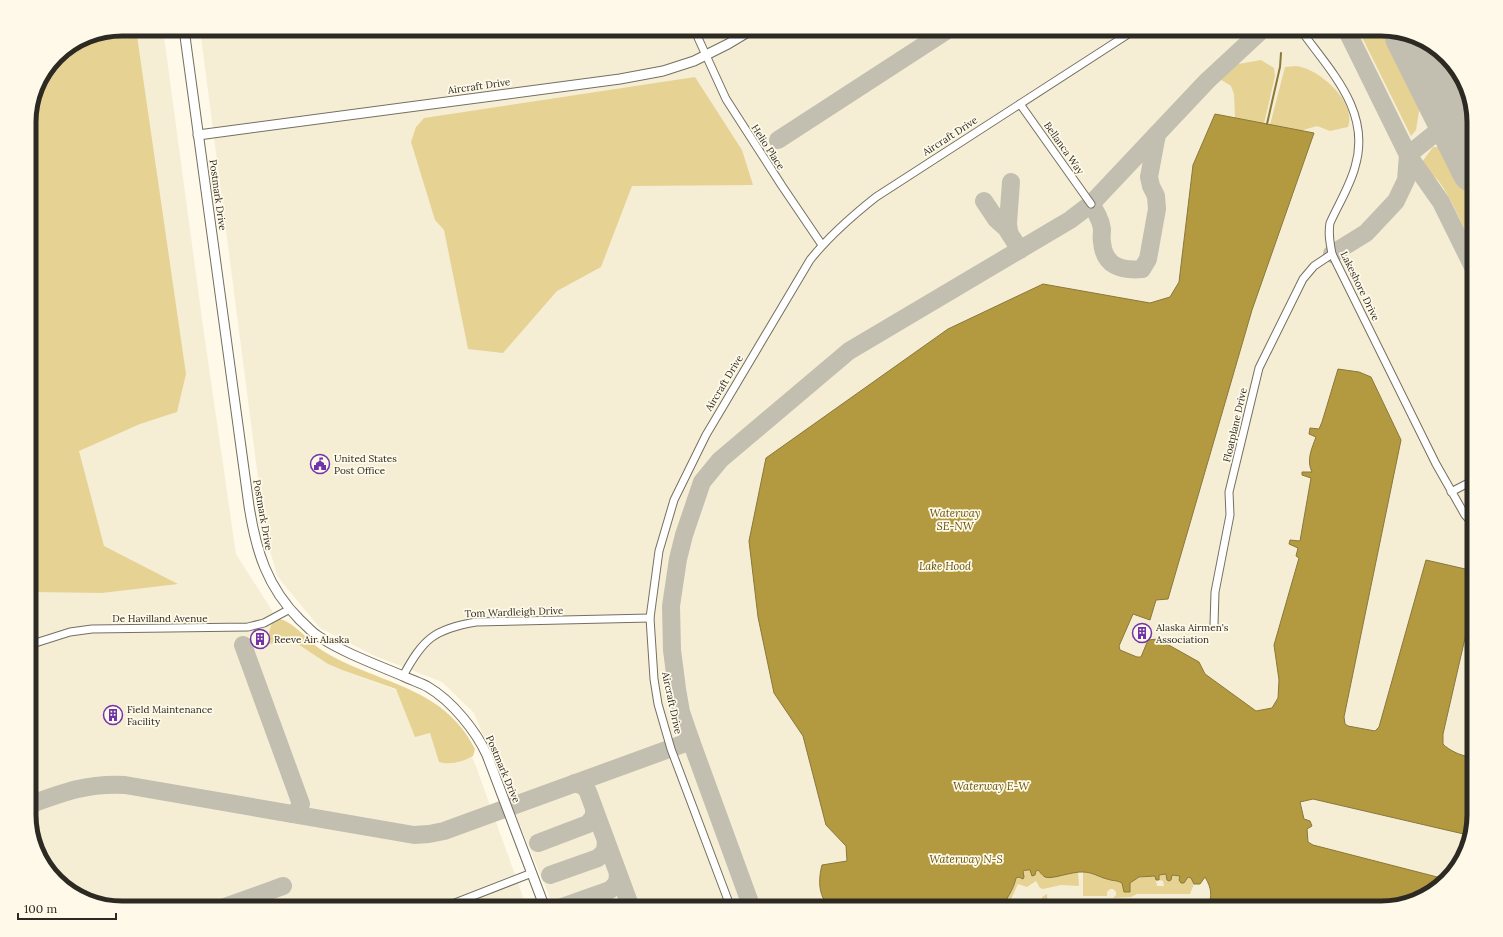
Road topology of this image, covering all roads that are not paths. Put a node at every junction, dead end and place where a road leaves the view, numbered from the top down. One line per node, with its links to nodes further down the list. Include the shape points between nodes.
1 (185, 36): 8 (street, Postmark Drive)
2 (697, 36): 6 (street, Helio Place)
3 (741, 36): 6 (street, Aircraft Drive)
4 (1125, 36): 7 (street, Aircraft Drive)
5 (1305, 36): 11 (street, Lakeshore Drive, via 1351,102 1360,132 1355,168 1328,231)
6 (706, 56): 8 (street, Aircraft Drive, via 663,71 620,79); 10 (street, Helio Place, via 739,121)
7 (1020, 104): 9 (street, Bellanca Way); 10 (street, Aircraft Drive, via 876,197)
8 (198, 134): 15 (street, Postmark Drive, via 253,531 266,573)
9 (1091, 204)
10 (822, 245): 16 (street, Aircraft Drive, via 810,260 706,435 674,500 659,551)
11 (1332, 254): 13 (street, Lakeshore Drive); 17 (street, Floatplane Drive, via 1314,266 1303,279 1259,368 1229,492 1230,515 1215,592)
12 (1467, 484): 13 (street)
13 (1451, 492): 14 (street, Lakeshore Drive)
14 (1467, 518)
15 (290, 609): 18 (street, De Havilland Avenue, via 251,627 97,629 70,632); 19 (street, Postmark Drive, via 316,636)
16 (650, 618): 19 (street, Tom Wardleigh Drive, via 476,622 459,625 423,644); 23 (street, Aircraft Drive, via 652,663 662,719)
17 (1214, 624)
18 (36, 643)
19 (403, 676): 20 (street, Postmark Drive, via 429,687 450,704 482,742)
20 (532, 873): 21 (street); 22 (street, Postmark Drive)
21 (460, 901)
22 (542, 901)
23 (728, 901)

